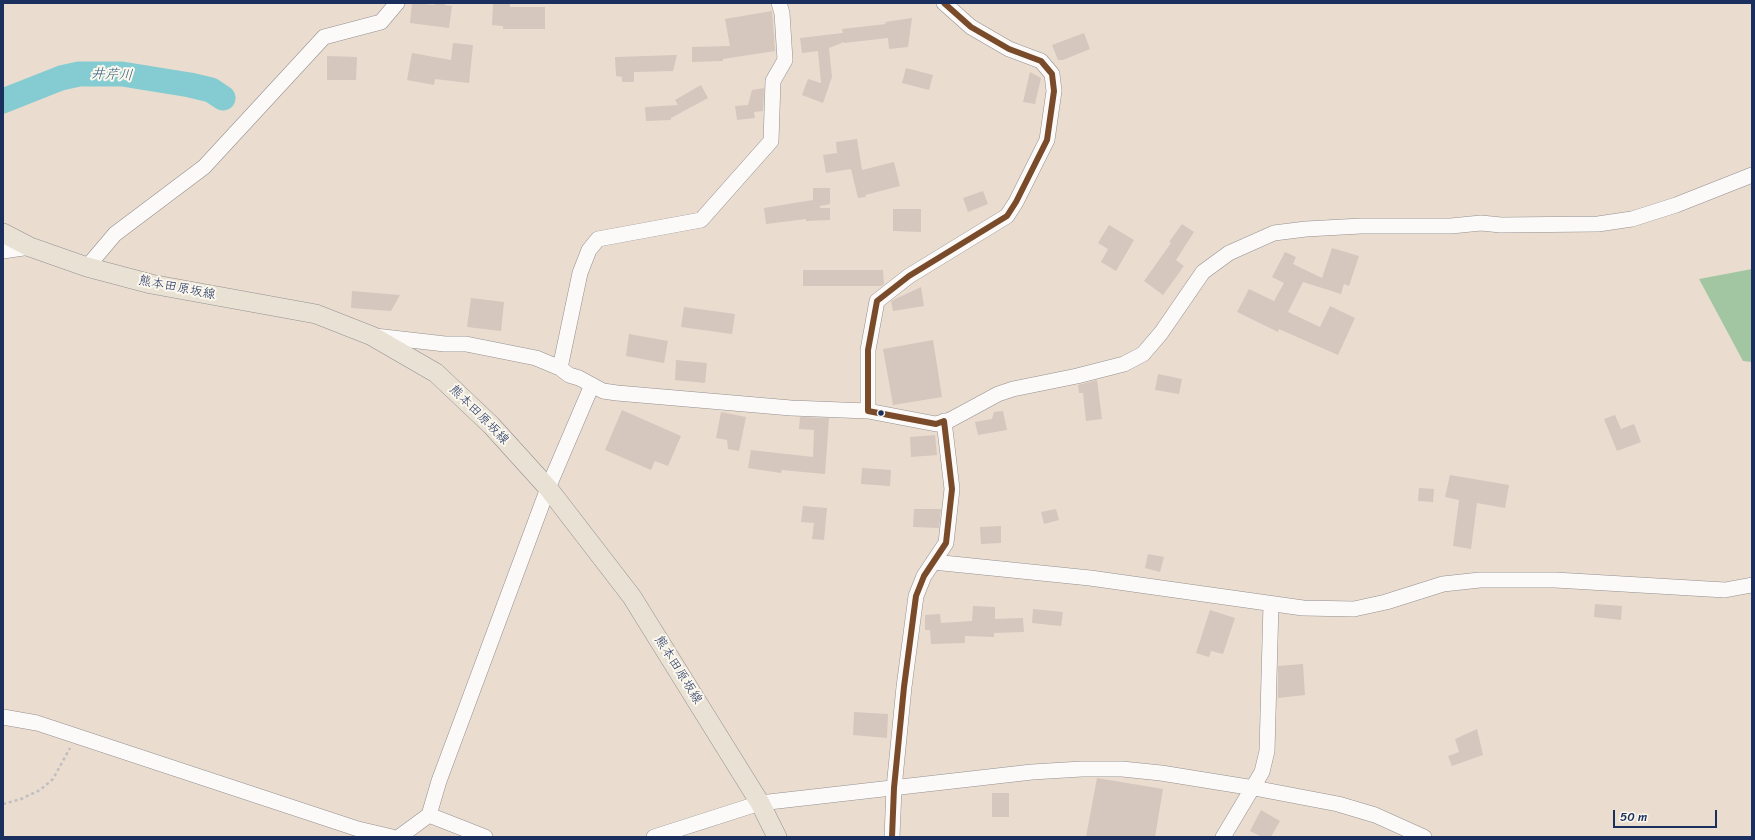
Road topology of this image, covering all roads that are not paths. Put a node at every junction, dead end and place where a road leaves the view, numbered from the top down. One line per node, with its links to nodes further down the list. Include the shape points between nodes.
1 (397, 3): 8 (street, via 381,22 324,36 204,166 115,234)
2 (779, 3): 10 (street, via 785,60 773,81 771,141 701,220 598,239 589,250 580,273)
3 (944, 3): 12 (street, via 971,27 1009,48 1041,61 1052,74 1054,91 1047,140 1007,216 909,276 877,301 868,350)
4 (1752, 175): 13 (street, via 1676,205 1632,219 1598,224 1361,226 1274,233 1229,254 1203,272 1144,354 1124,364 998,394)
5 (3, 234): 6 (main road, 熊本田原坂線)
6 (30, 247): 7 (street); 8 (main road, 熊本田原坂線)
7 (3, 251)
8 (88, 267): 9 (main road, 熊本田原坂線, via 151,284 316,314)
9 (372, 336): 10 (street, via 466,344 536,358); 14 (main road, 熊本田原坂線, via 436,373 491,425)
10 (560, 368): 11 (street)
11 (592, 385): 12 (street, via 603,391 617,393 791,408); 14 (street)
12 (868, 411): 13 (street, via 936,424)
13 (944, 421): 15 (street, via 952,489 946,543)
14 (548, 488): 21 (main road, 熊本田原坂線, via 632,597); 22 (street, via 439,781)
15 (933, 562): 17 (street, via 1090,578); 19 (street, via 916,596)
16 (1752, 585): 17 (street, via 1725,590 1555,580 1480,580 1443,584 1354,609 1303,608)
17 (1271, 604): 20 (street, via 1267,751 1262,772)
18 (3, 717): 23 (street, via 37,723 358,829)
19 (894, 788): 20 (street, via 1032,772 1122,769); 21 (street); 28 (street)
20 (1254, 788): 29 (street); 30 (street, via 1345,806 1375,815)
21 (760, 803): 26 (street); 27 (main road, 熊本田原坂線)
22 (429, 816): 24 (street); 25 (street)
23 (392, 837)
24 (399, 837)
25 (485, 837)
26 (654, 837)
27 (778, 837)
28 (892, 837)
29 (1223, 837)
30 (1424, 837)

